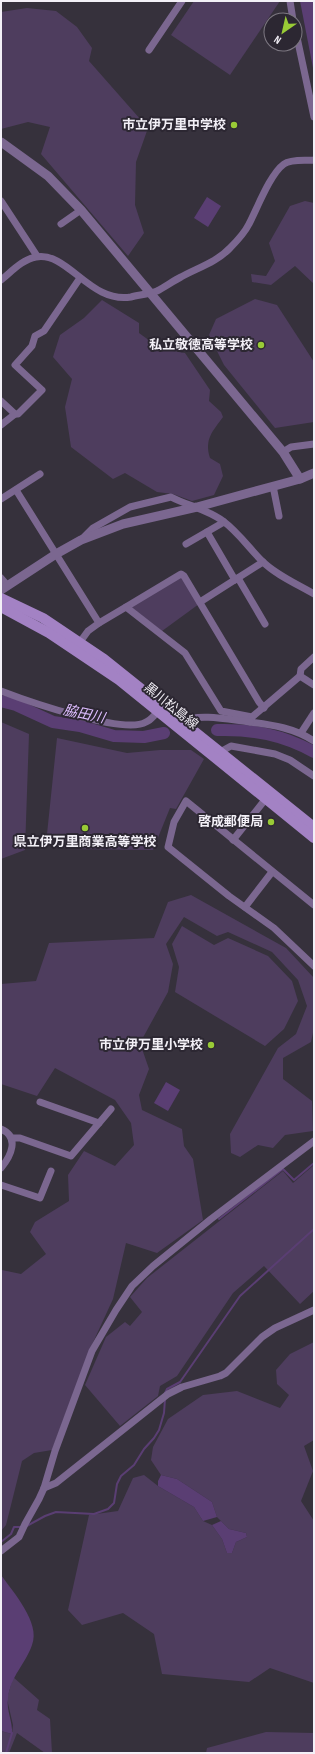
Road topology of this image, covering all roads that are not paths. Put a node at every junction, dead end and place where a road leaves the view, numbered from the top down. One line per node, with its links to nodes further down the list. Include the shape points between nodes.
1 (182, 1): 4 (street)
2 (290, 1): 3 (street)
3 (292, 12)
4 (149, 50)
5 (300, 52): 6 (street)
6 (314, 117)
7 (1, 142): 10 (street, via 48,176)
8 (314, 160): 15 (street, via 284,164 271,180 248,226 230,249 216,260)
9 (1, 201): 12 (street)
10 (81, 210): 11 (street); 15 (street)
11 (61, 224)
12 (37, 256): 13 (street, via 62,264); 14 (street)
13 (80, 278): 15 (street, via 110,297); 17 (street, via 44,331 35,336 32,346 15,365 42,390)
14 (1, 280)
15 (150, 293): 20 (street)
16 (1, 401): 17 (street)
17 (15, 414): 18 (street)
18 (1, 425)
19 (314, 444): 20 (street, via 308,443)
20 (283, 452): 23 (street)
21 (314, 473): 23 (street)
22 (40, 474): 25 (street)
23 (300, 478): 24 (street)
24 (273, 486): 27 (street); 28 (street)
25 (16, 490): 26 (street); 33 (street)
26 (1, 499)
27 (197, 507): 29 (street); 31 (street, via 123,524); 31 (street, via 171,497 130,507 93,528)
28 (280, 516)
29 (224, 522): 30 (street); 34 (street)
30 (207, 532): 32 (street); 35 (street)
31 (81, 540): 33 (street)
32 (186, 544)
33 (56, 554): 36 (street); 42 (street)
34 (263, 562): 35 (street); 37 (street)
35 (236, 579): 39 (street); 43 (street)
36 (3, 584)
37 (314, 594)
38 (1, 598): 44 (main road, 黒川松島線, via 43,618)
39 (200, 602): 41 (street, via 181,574); 49 (street)
40 (1, 607): 50 (main road, 黒川松島線, via 86,657)
41 (126, 607): 42 (street); 52 (street, via 185,653 221,711)
42 (99, 623): 44 (street, via 88,631)
43 (265, 624)
44 (80, 642): 53 (main road, 黒川松島線)
45 (314, 657): 46 (street, via 301,668)
46 (300, 676): 47 (street); 49 (street)
47 (314, 685)
48 (1, 691): 50 (street, via 38,705 116,725 147,722)
49 (264, 708): 52 (street)
50 (158, 712): 58 (main road, 黒川松島線)
51 (314, 713): 54 (street)
52 (251, 720): 53 (street, via 188,718); 54 (street)
53 (182, 721): 56 (main road, 黒川松島線)
54 (301, 733): 55 (street)
55 (314, 740)
56 (220, 752): 57 (street, via 231,746 275,754 290,760); 58 (main road, 黒川松島線)
57 (314, 776)
58 (268, 796): 59 (main road, 黒川松島線); 60 (main road, 黒川松島線); 61 (street)
59 (314, 827)
60 (314, 838)
61 (233, 840): 62 (street); 64 (street, via 186,801 174,822 168,847)
62 (272, 872): 63 (street); 64 (street)
63 (314, 905)
64 (245, 907): 65 (street, via 274,928)
65 (314, 966)
66 (40, 1102): 68 (street)
67 (111, 1109): 68 (street)
68 (99, 1123): 70 (street, via 71,1156 20,1138)
69 (1, 1129): 70 (street)
70 (12, 1138): 72 (street, via 13,1147)
71 (314, 1141): 76 (street, via 211,1219 132,1286 92,1351)
72 (1, 1168)
73 (51, 1171): 74 (street, via 40,1198)
74 (1, 1185)
75 (314, 1310): 76 (street, via 262,1337 226,1373 182,1387 165,1396 56,1483)
76 (44, 1488): 77 (street, via 19,1537)
77 (1, 1551)

